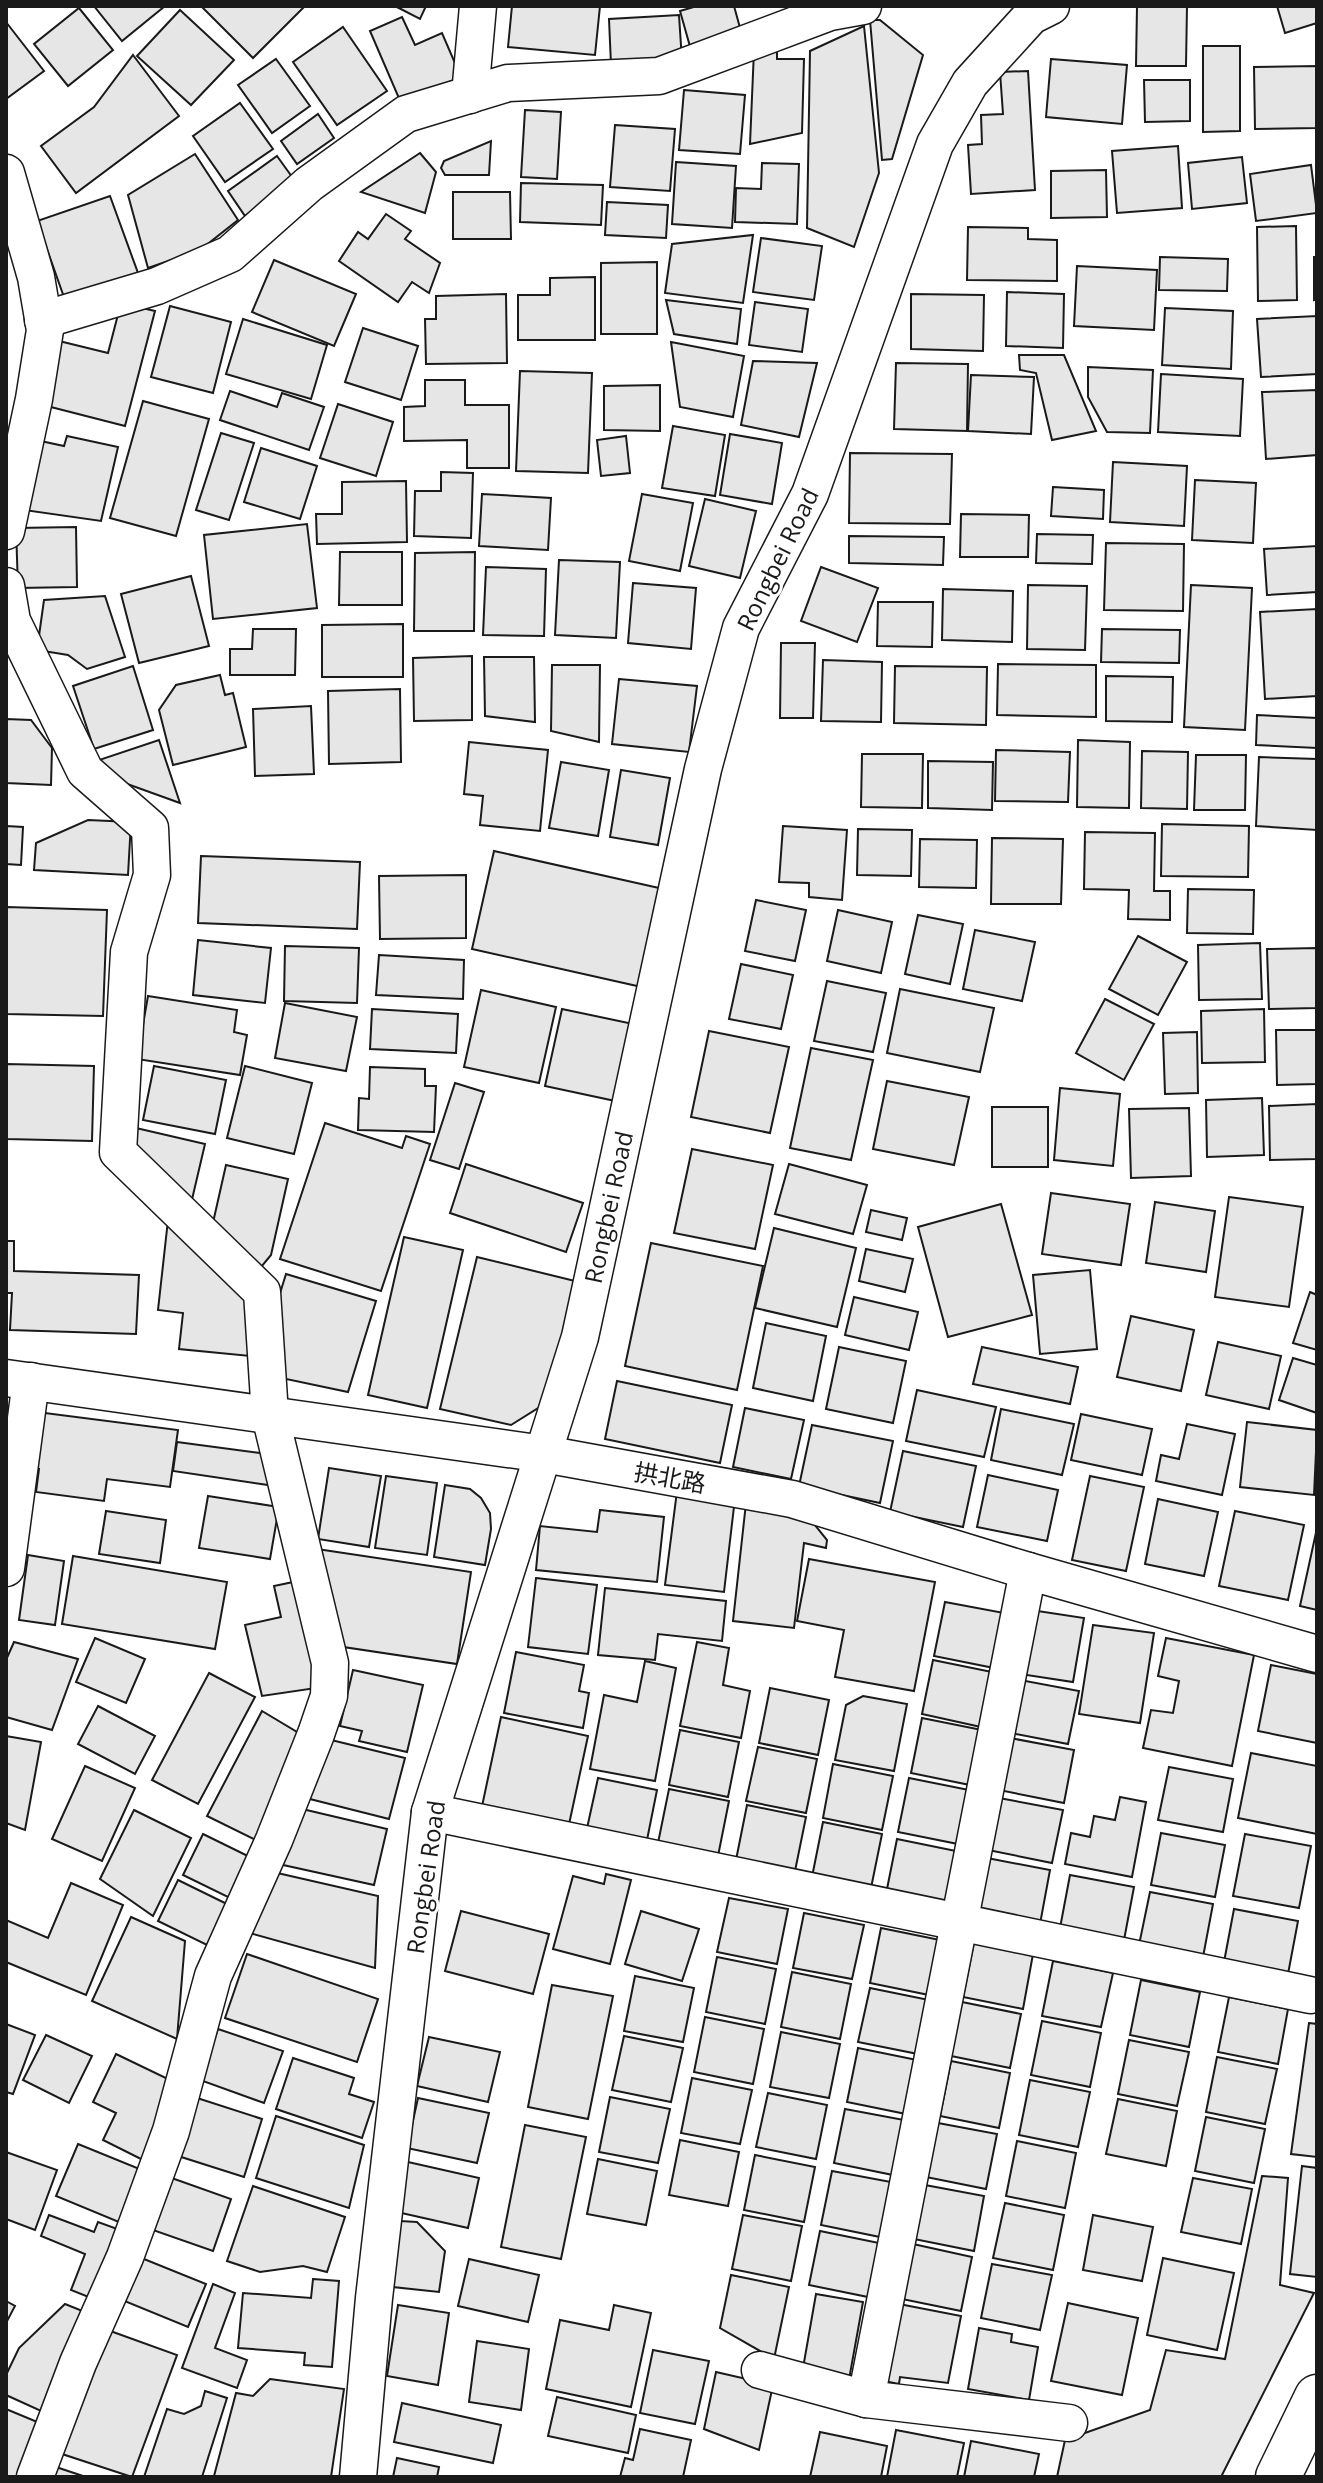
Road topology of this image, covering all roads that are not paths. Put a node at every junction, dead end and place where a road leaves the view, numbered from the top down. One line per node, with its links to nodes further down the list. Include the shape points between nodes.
1 (478, 6): 4 (street)
2 (863, 6): 4 (street, via 830,12 659,76 508,83)
3 (1051, 6): 11 (street, Rongbei Road, via 1031,16 970,83 935,144 810,494 741,628 703,769 580,1337)
4 (470, 95): 6 (street, via 406,114 309,184 230,254 157,286)
5 (6, 173): 6 (street)
6 (43, 320): 7 (street, via 34,399)
7 (8, 511)
8 (6, 586): 10 (street, via 12,621 85,771 150,828 152,875 129,952 118,1152 262,1292)
9 (19, 1380): 10 (street, 拱北路); 12 (street)
10 (270, 1415): 11 (street, 拱北路); 23 (street, via 330,1663 329,1696 274,1840 213,1976 171,2131)
11 (544, 1454): 14 (street, 拱北路, via 792,1499); 16 (street, Rongbei Road)
12 (10, 1496): 13 (street)
13 (6, 1568)
14 (1028, 1571): 15 (street, 拱北路); 17 (street)
15 (1317, 1654)
16 (430, 1812): 17 (street); 24 (street, Rongbei Road)
17 (958, 1922): 18 (street); 21 (street)
18 (1310, 1995)
19 (760, 2370): 21 (street)
20 (1317, 2397): 25 (street)
21 (866, 2399): 22 (street)
22 (1069, 2423)
23 (35, 2477)
24 (358, 2477)
25 (1278, 2477)

